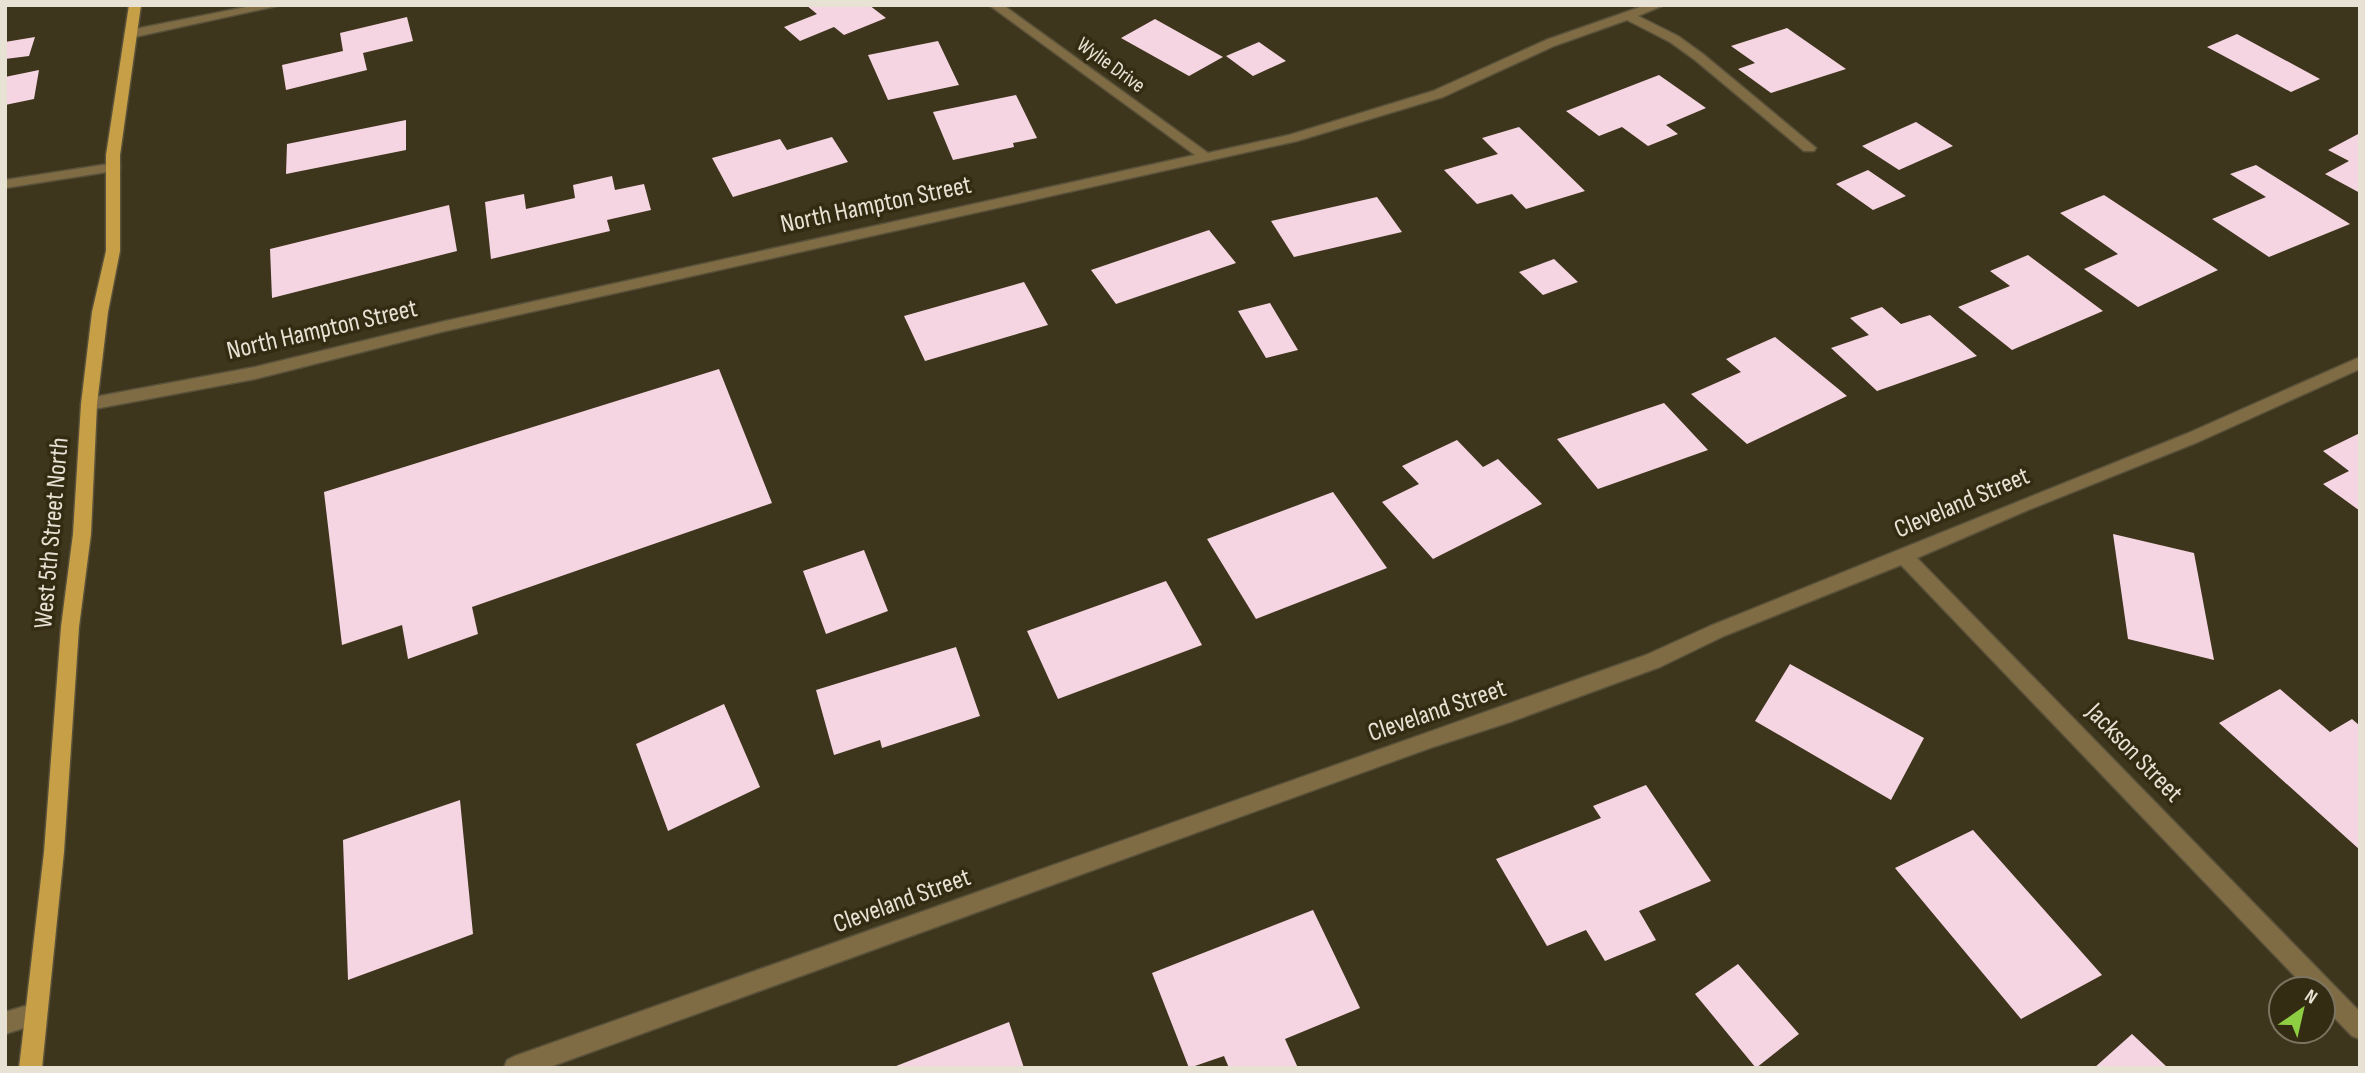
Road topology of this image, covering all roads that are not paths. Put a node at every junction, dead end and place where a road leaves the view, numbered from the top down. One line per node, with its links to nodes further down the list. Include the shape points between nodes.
1 (135, 5): 6 (main road, West 5th Street North)
2 (275, 5): 6 (street)
3 (995, 5): 8 (street, Wylie Drive)
4 (1658, 5): 5 (street, North Hampton Street)
5 (1628, 16): 7 (street, via 1699,57); 8 (street, North Hampton Street, via 1550,43 1438,94 1292,138)
6 (130, 34): 9 (main road, West 5th Street North, via 117,112)
7 (1809, 148)
8 (1204, 156): 12 (street, North Hampton Street, via 255,373)
9 (115, 166): 10 (street); 12 (main road, West 5th Street North, via 114,251 100,312)
10 (5, 184)
11 (2360, 362): 13 (street, Cleveland Street, via 2192,438)
12 (89, 404): 16 (main road, West 5th Street North, via 54,852)
13 (1905, 557): 14 (street, Jackson Street); 20 (street, Cleveland Street, via 1653,661 1510,714)
14 (2308, 975)
15 (2337, 1005): 18 (street, Jackson Street)
16 (35, 1014): 17 (street); 19 (main road, West 5th Street North)
17 (5, 1023)
18 (2360, 1028)
19 (30, 1068)
20 (514, 1068)

